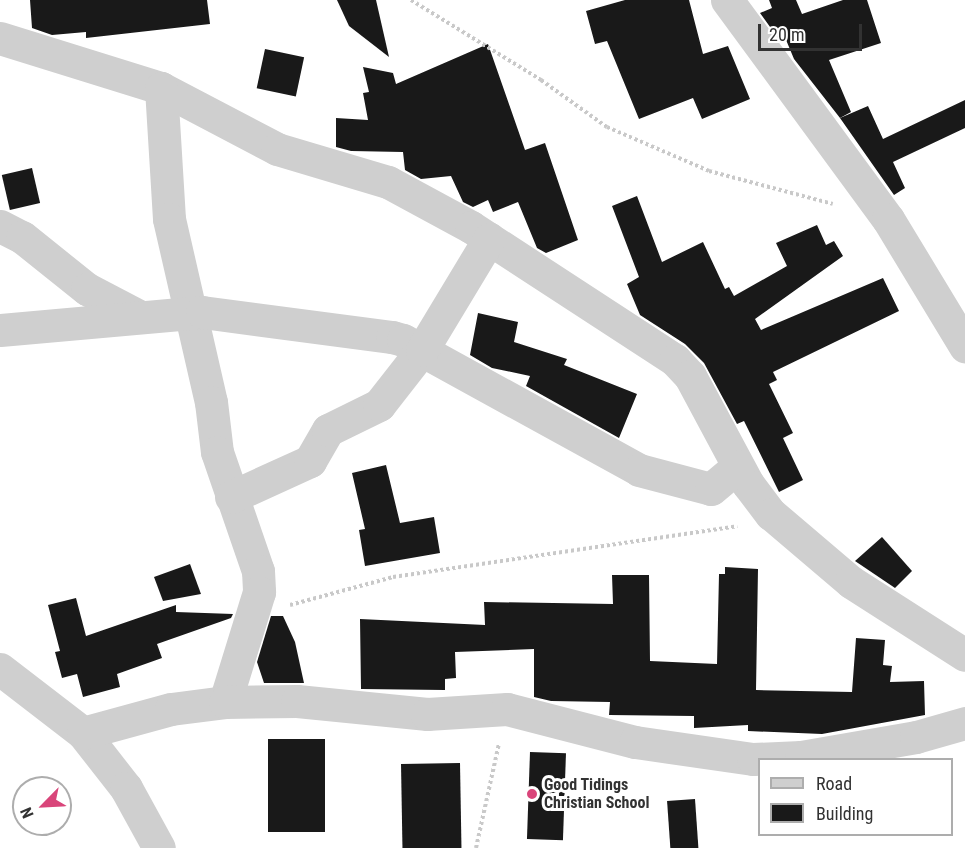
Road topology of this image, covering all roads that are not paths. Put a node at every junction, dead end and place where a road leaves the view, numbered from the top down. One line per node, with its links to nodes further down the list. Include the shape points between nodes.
1 (727, 0): 9 (street, via 888,219)
2 (0, 38): 3 (street)
3 (161, 88): 5 (street, via 277,149 353,169 422,197); 6 (street, via 167,203)
4 (0, 226): 7 (street, via 22,237 87,289)
5 (489, 239): 10 (street); 11 (street, via 675,360 690,376)
6 (188, 313): 7 (street); 10 (street, via 235,315 392,338); 12 (street, via 211,402 216,452)
7 (137, 315): 8 (street)
8 (0, 330)
9 (965, 346)
10 (422, 350): 11 (street, via 639,470 711,489); 12 (street, via 379,405 328,430 310,460)
11 (738, 466): 13 (street, via 771,514 851,582)
12 (231, 497): 15 (street, via 258,572 259,592)
13 (965, 655)
14 (0, 669): 17 (street)
15 (225, 702): 17 (street, via 171,709); 19 (street, via 297,701 427,714 507,709 635,742)
16 (965, 723): 18 (street, via 915,737)
17 (83, 733): 20 (street, via 126,788)
18 (777, 758)
19 (758, 759)
20 (159, 848)

